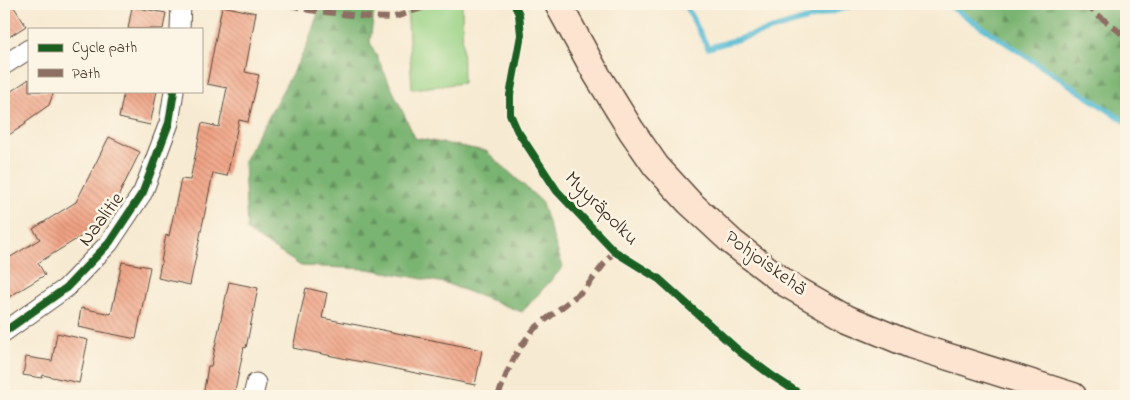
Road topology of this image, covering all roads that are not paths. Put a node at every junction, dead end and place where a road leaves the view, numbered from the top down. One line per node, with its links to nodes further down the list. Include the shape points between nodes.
1 (181, 4): 3 (street)
2 (558, 4): 8 (main road, Pohjoiskehä, via 597,75 656,166 733,243 784,283 848,320 911,345)
3 (180, 28)
4 (28, 50): 5 (street)
5 (4, 65)
6 (174, 92): 7 (street, Naalitie, via 169,123 143,192 109,243 66,288)
7 (4, 332)
8 (1073, 396)

